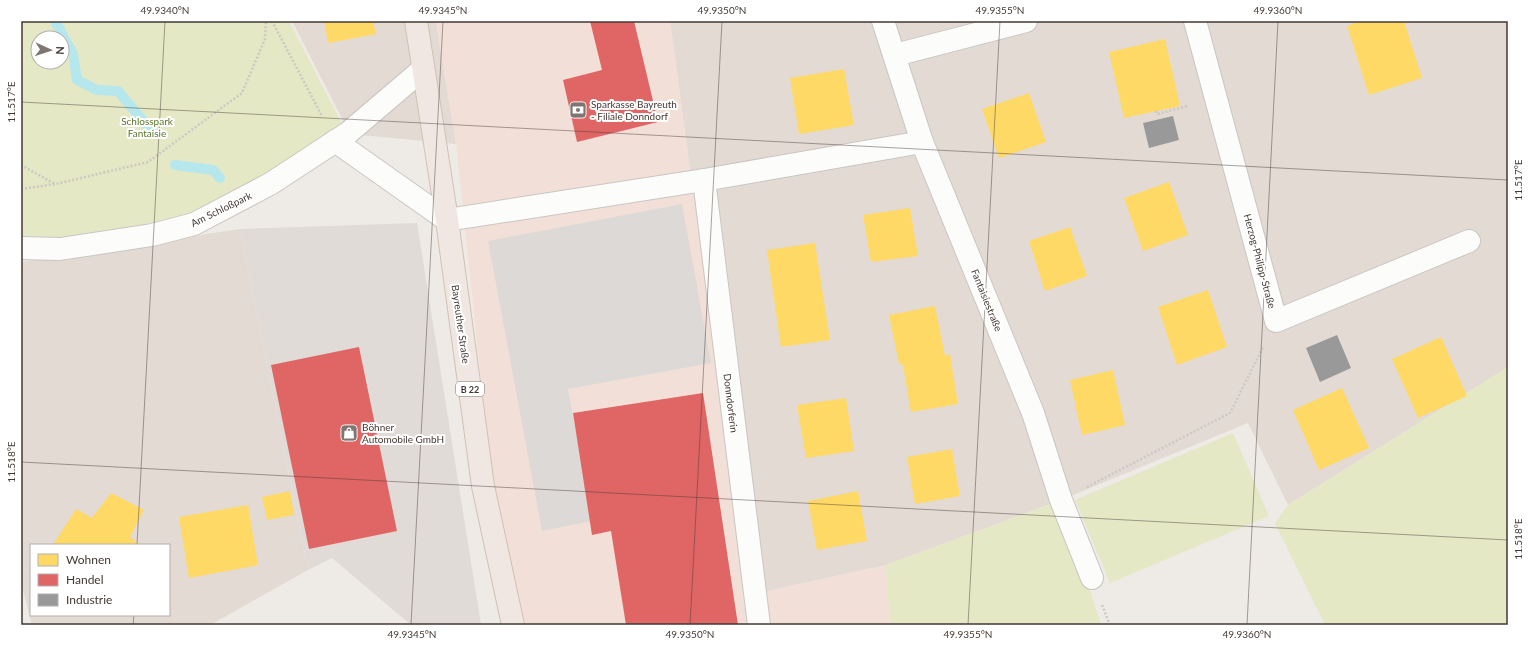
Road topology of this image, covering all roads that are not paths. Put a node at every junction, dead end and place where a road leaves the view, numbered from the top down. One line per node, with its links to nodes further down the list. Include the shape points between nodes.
1 (416, 21): 6 (main road, Bayreuther Straße / B 22)
2 (883, 21): 5 (street, Fantaisiestraße)
3 (1026, 21): 5 (street)
4 (1195, 21): 11 (street, Herzog-Philipp-Straße, via 1276,321)
5 (895, 55): 8 (street, Fantaisiestraße)
6 (423, 69): 7 (street, Am Schloßpark); 10 (main road, Bayreuther Straße / B 22)
7 (336, 141): 10 (street); 12 (street, Am Schloßpark, via 270,184 194,224 152,235 60,249)
8 (922, 142): 9 (street); 13 (street, Fantaisiestraße, via 1033,413 1061,500)
9 (704, 180): 10 (street); 15 (street, Donndorferin)
10 (447, 220): 14 (main road, Bayreuther Straße / B 22, via 483,486)
11 (1469, 241)
12 (21, 248)
13 (1092, 578)
14 (513, 625)
15 (759, 625)

